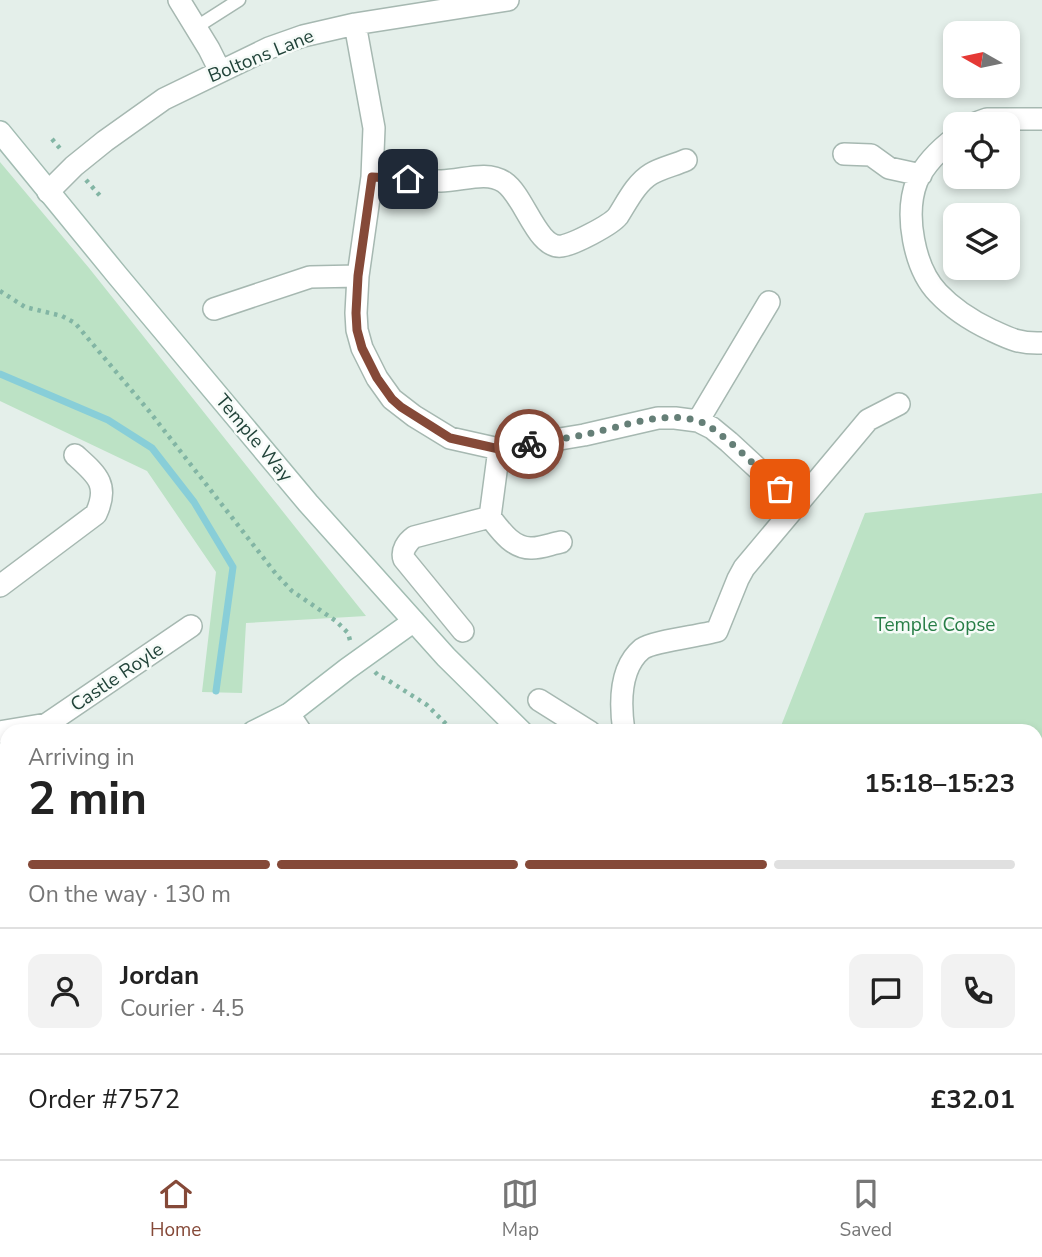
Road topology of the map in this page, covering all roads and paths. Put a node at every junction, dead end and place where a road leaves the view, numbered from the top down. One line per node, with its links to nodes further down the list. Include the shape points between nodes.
1 (179, 0): 6 (street)
2 (239, 0): 6 (lane)
3 (496, 1): 4 (street, Boltons Lane)
4 (423, 6): 5 (street, Boltons Lane)
5 (355, 24): 7 (street, Boltons Lane, via 303,36); 17 (street, via 374,128)
6 (195, 28): 7 (street)
7 (220, 71): 18 (street, Boltons Lane, via 134,120)
8 (1020, 119): 9 (street)
9 (1042, 119)
10 (0, 132): 18 (street, Temple Way)
11 (52, 139): 12 (path)
12 (56, 144)
13 (943, 147): 16 (street)
14 (844, 154): 16 (street, via 871,155 888,168)
15 (686, 160): 17 (street, via 651,174 616,219 561,247 544,240 522,202 496,178)
16 (921, 175): 23 (street, via 913,196 912,228 915,248 936,292 985,327 1025,344)
17 (372, 177): 19 (street)
18 (48, 192): 32 (street, Temple Way, via 308,503)
19 (358, 276): 22 (street, via 310,277); 26 (street, via 357,330 377,378 392,399 450,438)
20 (0, 291): 35 (path, via 25,307 75,323 276,575 336,621 348,633)
21 (769, 302): 25 (street)
22 (214, 309)
23 (1042, 343)
24 (899, 404): 28 (street, via 868,420)
25 (698, 421): 26 (street, via 658,418); 28 (street, via 729,442)
26 (499, 449): 29 (street)
27 (75, 455): 31 (street, via 98,477 102,496 96,514)
28 (797, 505): 43 (street, via 741,573 716,631 643,648 622,689)
29 (490, 517): 30 (street, via 509,539 524,547); 34 (street, via 414,537 403,554)
30 (561, 542)
31 (0, 586)
32 (414, 621): 38 (street, via 347,668); 41 (street, Temple Way)
33 (191, 626): 39 (street, Castle Royle)
34 (463, 631)
35 (352, 646)
36 (376, 674): 40 (path, via 427,705)
37 (539, 700): 42 (street)
38 (295, 723)
39 (47, 724)
40 (446, 724)
41 (514, 724)
42 (577, 724)
43 (623, 724)

